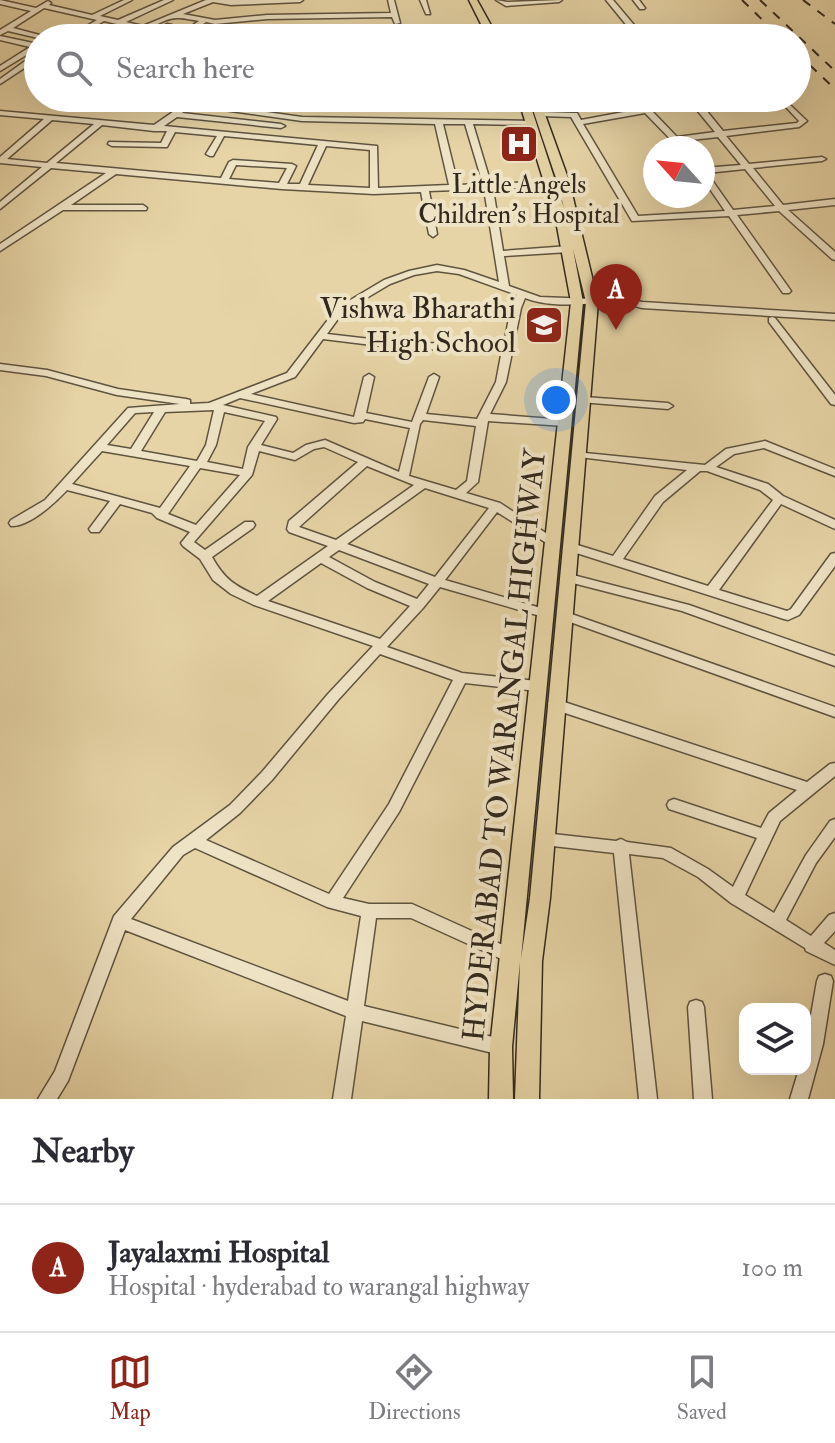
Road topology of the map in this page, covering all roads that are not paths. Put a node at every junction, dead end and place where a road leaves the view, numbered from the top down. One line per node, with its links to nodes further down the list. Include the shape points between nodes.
1 (51, 0): 17 (street)
2 (129, 0): 22 (street)
3 (170, 0): 26 (street)
4 (212, 0): 15 (street); 20 (street)
5 (300, 0): 15 (street)
6 (391, 0): 21 (street)
7 (423, 0): 19 (street)
8 (473, 0): 32 (main road)
9 (484, 0): 33 (main road)
10 (499, 0): 16 (street)
11 (559, 0): 16 (street)
12 (609, 0): 34 (street)
13 (636, 0): 18 (street)
14 (0, 2): 17 (street)
15 (261, 2): 23 (street)
16 (537, 4)
17 (40, 8): 22 (street); 35 (street)
18 (642, 8)
19 (428, 13)
20 (175, 15): 25 (street); 29 (street)
21 (395, 15): 23 (street); 31 (street)
22 (93, 17): 24 (street)
23 (267, 17): 25 (street)
24 (103, 19): 26 (street); 27 (street)
25 (205, 20): 30 (street)
26 (120, 22): 28 (street)
27 (95, 24)
28 (128, 24)
29 (154, 24)
30 (199, 24)
31 (397, 24)
32 (486, 24)
33 (496, 24)
34 (630, 24)
35 (4, 30): 36 (street); 37 (street)
36 (24, 34)
37 (24, 40)
38 (24, 54): 40 (street)
39 (24, 66): 41 (street)
40 (0, 69)
41 (0, 82)
42 (178, 112): 51 (street)
43 (219, 112): 53 (street)
44 (252, 112): 56 (street)
45 (536, 112): 55 (street, via 574,115); 57 (street); 76 (main road); 98 (main road, via 563,181)
46 (631, 112): 55 (street)
47 (649, 112): 64 (street)
48 (702, 112): 63 (street)
49 (795, 112): 63 (street, via 803,121 799,125)
50 (0, 114): 52 (street)
51 (175, 114): 53 (street); 59 (street)
52 (50, 118): 54 (street); 70 (street)
53 (212, 119): 58 (street); 61 (street)
54 (100, 123): 59 (street); 71 (street)
55 (578, 123): 89 (street, via 635,219)
56 (439, 124): 57 (street); 80 (street)
57 (469, 124): 79 (street)
58 (281, 126)
59 (154, 129): 60 (street)
60 (172, 130): 61 (street); 66 (street, via 164,145)
61 (198, 133): 62 (street)
62 (221, 135): 67 (street); 68 (street)
63 (721, 135): 65 (street); 72 (street)
64 (674, 136)
65 (710, 136)
66 (112, 144)
67 (323, 144): 78 (street); 82 (street, via 374,148)
68 (210, 154)
69 (822, 159): 72 (street)
70 (0, 161): 71 (street)
71 (51, 165): 73 (street); 85 (street)
72 (745, 167): 74 (street); 88 (street)
73 (115, 171): 75 (street); 86 (street)
74 (715, 171)
75 (224, 180): 77 (street); 77 (street, via 233,162 292,166)
76 (552, 184): 79 (street); 92 (main road)
77 (282, 186): 78 (street)
78 (303, 187): 82 (street)
79 (488, 187): 80 (street); 93 (street)
80 (454, 188): 83 (street)
81 (715, 190): 89 (street)
82 (374, 191): 83 (street)
83 (425, 191): 90 (street)
84 (834, 203): 88 (street)
85 (0, 206)
86 (60, 207): 87 (street); 91 (street)
87 (143, 208)
88 (782, 209): 89 (street); 94 (street)
89 (730, 213): 96 (street)
90 (433, 234)
91 (2, 244)
92 (569, 249): 93 (street); 98 (main road)
93 (500, 254): 95 (street)
94 (834, 254)
95 (504, 287): 97 (street); 103 (street, via 437,268 412,273 340,310)
96 (786, 291)
97 (522, 295): 98 (street); 104 (street)
98 (584, 302): 99 (street); 109 (main road); 117 (main road, HYDERABAD TO WARANGAL HIGHWAY)
99 (652, 305): 100 (street, via 669,301); 101 (street); 102 (street, via 662,313)
100 (835, 309)
101 (835, 319): 102 (street)
102 (772, 320): 110 (street)
103 (321, 336): 104 (street, via 405,346); 108 (street, via 291,375)
104 (507, 347): 115 (street, via 501,382)
105 (0, 367): 113 (street)
106 (369, 377): 114 (street)
107 (434, 377): 116 (street)
108 (240, 395): 113 (street); 114 (street, via 343,420 359,420)
109 (584, 400): 111 (street); 121 (main road)
110 (835, 402)
111 (668, 406)
112 (162, 408): 113 (street); 118 (street, via 132,410); 120 (street)
113 (215, 408): 119 (street, via 272,419); 123 (street, via 211,445)
114 (359, 415): 116 (street)
115 (483, 420): 116 (street); 117 (street); 130 (street, via 472,482)
116 (417, 421): 127 (street)
117 (565, 423): 140 (main road, HYDERABAD TO WARANGAL HIGHWAY)
118 (99, 447): 120 (street); 129 (street)
119 (254, 447): 122 (street, via 295,457 325,443); 125 (street)
120 (134, 453): 123 (street)
121 (579, 454): 124 (street); 142 (main road)
122 (365, 462): 127 (street); 141 (street, via 293,524 296,531)
123 (200, 463): 125 (street); 134 (street)
124 (702, 468): 126 (street, via 730,451 765,444); 131 (street, via 764,487); 146 (street, via 659,499)
125 (248, 473): 139 (street)
126 (835, 473)
127 (403, 478): 128 (street)
128 (423, 484): 130 (street); 141 (street)
129 (66, 486): 132 (street); 135 (street, via 34,515)
130 (459, 494): 133 (street)
131 (779, 499): 137 (street); 149 (street)
132 (116, 501): 134 (street); 138 (street)
133 (496, 506): 140 (street); 148 (street)
134 (161, 515): 139 (street)
135 (15, 523)
136 (249, 525): 143 (street)
137 (835, 525)
138 (95, 529)
139 (197, 530): 143 (street, via 187,543)
140 (552, 541): 152 (main road, HYDERABAD TO WARANGAL HIGHWAY)
141 (341, 544): 145 (street); 148 (street)
142 (571, 547): 146 (street); 147 (main road)
143 (205, 556): 150 (street, via 217,577)
144 (835, 557): 149 (street, via 792,616)
145 (321, 558): 150 (street); 151 (street)
146 (616, 561): 149 (street)
147 (569, 578): 152 (main road); 154 (street, via 685,608)
148 (437, 582): 151 (street); 152 (street)
149 (712, 590)
150 (258, 602): 153 (street)
151 (419, 605): 153 (street)
152 (555, 614): 156 (main road, HYDERABAD TO WARANGAL HIGHWAY); 157 (main road); 158 (street)
153 (381, 646): 155 (street); 165 (street, via 235,809)
154 (835, 661)
155 (461, 678): 156 (street); 168 (street, via 394,808)
156 (537, 686): 174 (main road, HYDERABAD TO WARANGAL HIGHWAY)
157 (555, 704): 160 (street); 164 (main road)
158 (835, 712)
159 (835, 768): 160 (street)
160 (808, 788): 163 (street, via 774,817)
161 (674, 805): 163 (street)
162 (835, 825): 171 (street)
163 (764, 835): 167 (street)
164 (544, 839): 166 (street); 183 (main road, via 531,961)
165 (194, 841): 168 (street); 170 (street, via 178,851)
166 (621, 845): 167 (street, via 666,852); 184 (street)
167 (736, 898): 171 (street)
168 (332, 902): 169 (street)
169 (369, 911): 174 (street, via 412,911); 178 (street)
170 (120, 921): 178 (street); 180 (street, via 62,1075)
171 (776, 923): 173 (street)
172 (833, 924): 173 (street)
173 (812, 946): 175 (street)
174 (510, 956): 179 (main road, HYDERABAD TO WARANGAL HIGHWAY)
175 (835, 958)
176 (825, 981): 186 (street)
177 (696, 1007): 185 (street)
178 (356, 1012): 179 (street); 181 (street)
179 (501, 1047): 182 (main road, HYDERABAD TO WARANGAL HIGHWAY)
180 (47, 1099)
181 (342, 1099)
182 (501, 1099)
183 (527, 1099)
184 (648, 1099)
185 (703, 1099)
186 (799, 1099)

